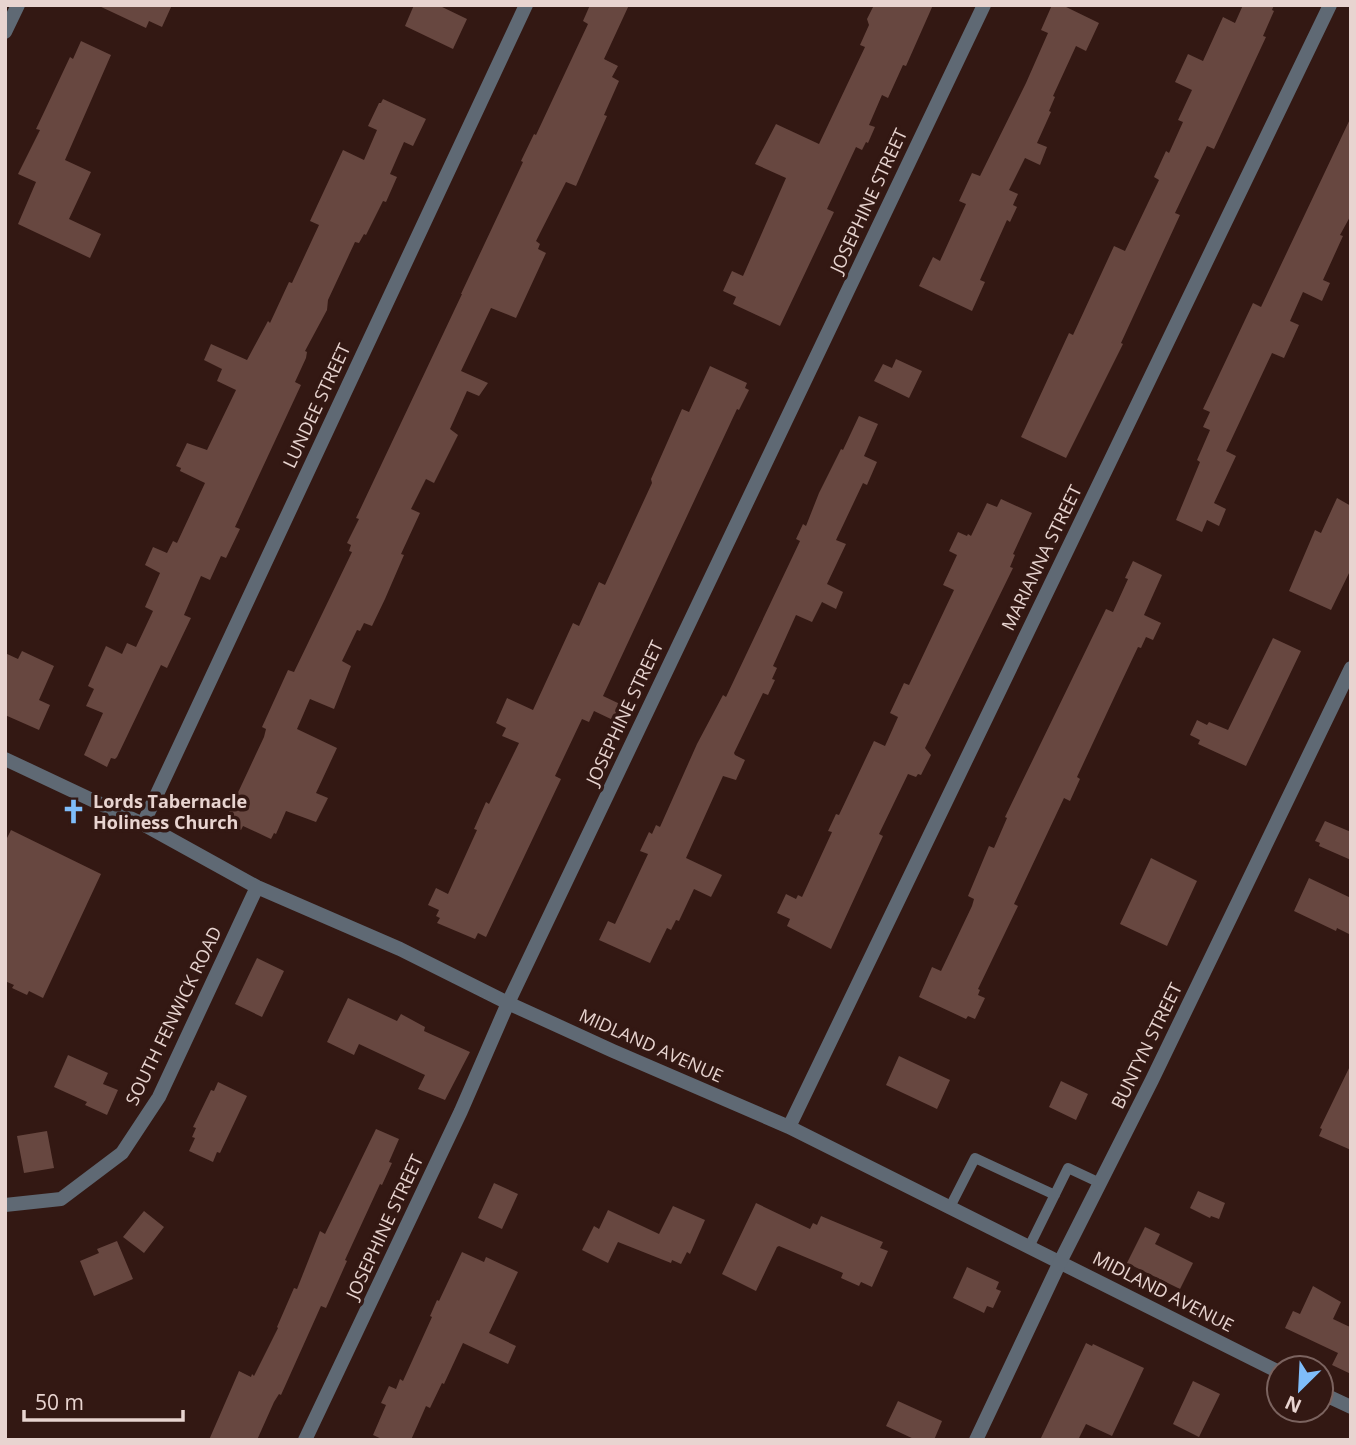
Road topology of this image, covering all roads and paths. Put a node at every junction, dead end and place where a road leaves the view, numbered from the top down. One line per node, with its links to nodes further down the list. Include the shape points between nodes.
1 (18, 5): 5 (street)
2 (526, 5): 8 (street, LUNDEE STREET)
3 (984, 5): 10 (street, JOSEPHINE STREET)
4 (1330, 5): 11 (street, MARIANNA STREET)
5 (5, 32)
6 (1351, 668): 12 (street, BUNTYN STREET)
7 (5, 759): 8 (street, MIDLAND AVENUE)
8 (143, 824): 9 (street, MIDLAND AVENUE)
9 (257, 887): 10 (street, MIDLAND AVENUE); 14 (street, SOUTH FENWICK ROAD, via 159,1097 122,1153 61,1199)
10 (508, 1003): 11 (street, MIDLAND AVENUE); 21 (street, JOSEPHINE STREET)
11 (789, 1127): 15 (street, MIDLAND AVENUE)
12 (1100, 1183): 13 (lane, via 1068,1168); 17 (street, BUNTYN STREET)
13 (1055, 1195): 15 (lane, via 975,1158); 16 (lane)
14 (5, 1205)
15 (950, 1207): 16 (street, MIDLAND AVENUE)
16 (1030, 1247): 17 (street, MIDLAND AVENUE)
17 (1060, 1262): 18 (street, MIDLAND AVENUE); 22 (street, BUNTYN STREET)
18 (1265, 1364)
19 (1335, 1400): 20 (street)
20 (1351, 1408)
21 (305, 1440)
22 (976, 1440)

